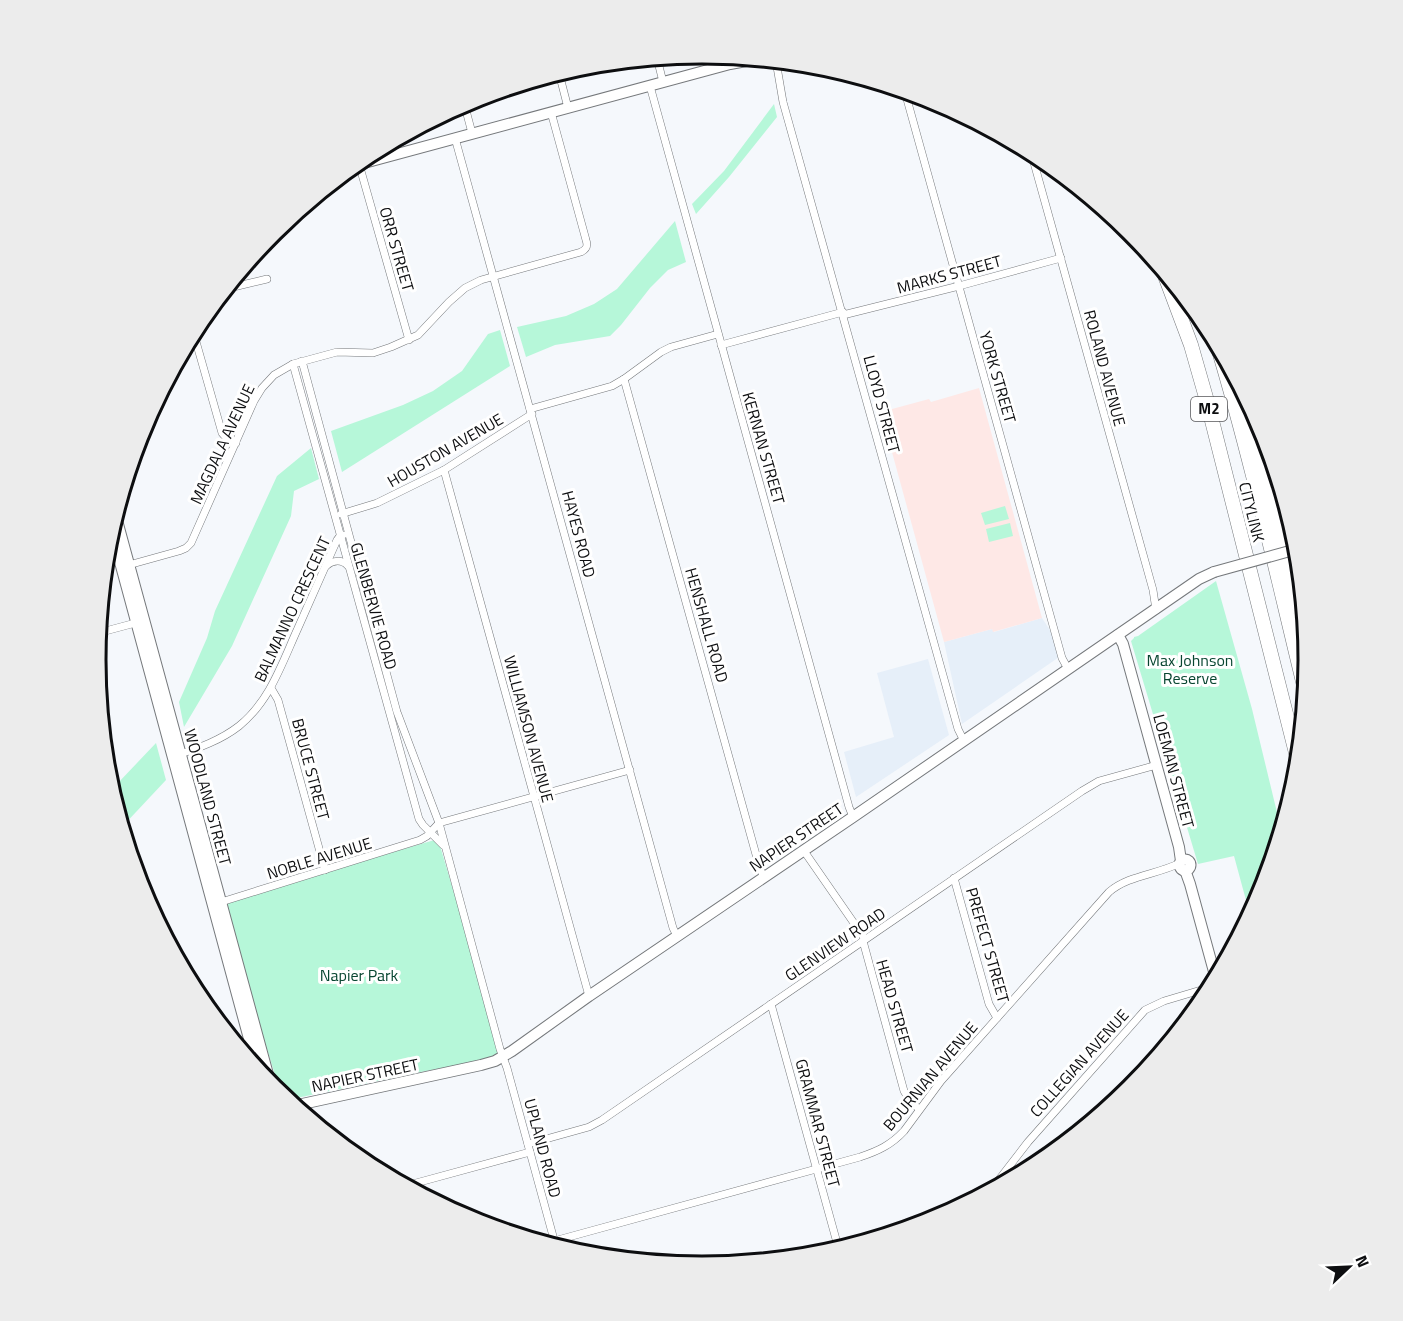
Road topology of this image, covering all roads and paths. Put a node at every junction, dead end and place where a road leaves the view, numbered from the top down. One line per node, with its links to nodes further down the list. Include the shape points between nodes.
1 (730, 65): 7 (street)
2 (659, 66): 7 (street)
3 (775, 70): 5 (street, LLOYD STREET)
4 (777, 70): 5 (street, LLOYD STREET)
5 (777, 73): 24 (street, LLOYD STREET)
6 (561, 82): 10 (street)
7 (663, 82): 8 (street)
8 (650, 86): 10 (street); 25 (street, KERNAN STREET)
9 (908, 102): 22 (street, YORK STREET)
10 (568, 108): 11 (street)
11 (552, 112): 13 (street); 19 (street, MAGDALA AVENUE, via 587,248)
12 (467, 113): 13 (street)
13 (472, 133): 14 (street)
14 (455, 138): 15 (street); 19 (street, HAYES ROAD)
15 (392, 152)
16 (1035, 166): 18 (street, ROLAND AVENUE)
17 (359, 173): 26 (street, ORR STREET)
18 (1061, 258): 22 (street, MARKS STREET); 49 (street, ROLAND AVENUE)
19 (493, 276): 26 (street, MAGDALA AVENUE, via 465,288); 33 (street, HAYES ROAD)
20 (267, 279): 21 (street)
21 (239, 286)
22 (959, 286): 24 (street, MARKS STREET); 54 (street, YORK STREET)
23 (1173, 297): 58 (highway, CITYLINK / M2, via 1207,401)
24 (843, 313): 28 (street, MARKS STREET); 59 (street, LLOYD STREET)
25 (718, 334): 28 (street, KERNAN STREET); 31 (street, HOUSTON AVENUE, via 671,346)
26 (409, 340): 29 (street, MAGDALA AVENUE, via 373,353 337,352)
27 (197, 344): 35 (street, via 222,433)
28 (721, 345): 64 (street, KERNAN STREET)
29 (302, 362): 30 (street, MAGDALA AVENUE); 34 (street, GLENBERVIE ROAD)
30 (293, 364): 34 (street, GLENBERVIE ROAD); 35 (street, MAGDALA AVENUE, via 262,388)
31 (624, 379): 33 (street, HOUSTON AVENUE); 71 (street, HENSHALL ROAD)
32 (1229, 383): 53 (highway, CITYLINK / M2)
33 (531, 412): 37 (street, HOUSTON AVENUE); 62 (street, HAYES ROAD)
34 (316, 430): 38 (street, GLENBERVIE ROAD); 39 (street, GLENBERVIE ROAD)
35 (236, 443): 45 (street, MAGDALA AVENUE, via 186,548)
36 (1257, 446): 48 (highway)
37 (444, 470): 38 (street, HOUSTON AVENUE, via 377,504); 63 (street, WILLIAMSON AVENUE)
38 (343, 513): 39 (street, HOUSTON AVENUE); 40 (street, GLENBERVIE ROAD)
39 (335, 515): 42 (street, GLENBERVIE ROAD)
40 (349, 534): 42 (street, BALMANNO CRESCENT); 65 (street, GLENBERVIE ROAD, via 397,712)
41 (119, 535): 45 (street, WOODLAND STREET)
42 (340, 536): 46 (street, BALMANNO CRESCENT); 47 (street, GLENBERVIE ROAD)
43 (117, 545): 45 (street, WOODLAND STREET)
44 (1287, 552): 49 (street, NAPIER STREET, bridge, via 1214,572)
45 (125, 566): 50 (street, WOODLAND STREET)
46 (325, 567): 47 (street, via 341,561); 55 (street, BALMANNO CRESCENT)
47 (350, 571): 66 (street, GLENBERVIE ROAD, via 420,819)
48 (1292, 584)
49 (1159, 607): 52 (street, NAPIER STREET)
50 (140, 621): 51 (street); 60 (street, WOODLAND STREET)
51 (107, 630)
52 (1118, 635): 54 (street, NAPIER STREET); 61 (street, LOEMAN STREET)
53 (1298, 661)
54 (1068, 669): 59 (street, NAPIER STREET)
55 (271, 687): 56 (street, BALMANNO CRESCENT); 57 (street, BRUCE STREET)
56 (266, 696): 57 (street, BRUCE STREET); 60 (street, BALMANNO CRESCENT, via 249,717 226,735)
57 (280, 709): 70 (street, BRUCE STREET)
58 (1292, 737)
59 (964, 741): 64 (street, NAPIER STREET)
60 (177, 755): 73 (street, WOODLAND STREET)
61 (1157, 765): 69 (street, LOEMAN STREET); 72 (street, GLENVIEW ROAD, via 1092,784)
62 (630, 770): 63 (street); 74 (street, HAYES ROAD)
63 (534, 797): 65 (street); 79 (street, WILLIAMSON AVENUE)
64 (853, 817): 68 (street, NAPIER STREET)
65 (439, 823): 66 (street); 67 (street, GLENBERVIE ROAD)
66 (431, 832): 67 (street, GLENBERVIE ROAD); 70 (street, NOBLE AVENUE, via 420,840)
67 (444, 847): 83 (street, GLENBERVIE ROAD)
68 (804, 850): 71 (street, NAPIER STREET); 75 (street, HEAD STREET)
69 (1183, 865): 76 (street, LOEMAN STREET); 81 (street, BOURNIAN AVENUE, via 1126,881 1109,892)
70 (325, 870): 73 (street, NOBLE AVENUE)
71 (764, 877): 74 (street, NAPIER STREET)
72 (954, 878): 75 (street, GLENVIEW ROAD); 81 (street, PREFECT STREET, via 989,1004)
73 (217, 903): 77 (street, WOODLAND STREET)
74 (677, 936): 79 (street, NAPIER STREET)
75 (864, 940): 80 (street, GLENVIEW ROAD); 86 (street, HEAD STREET, via 904,1091)
76 (1213, 967)
77 (240, 987): 82 (street, WOODLAND STREET); 84 (street, WOODLAND STREET)
78 (1198, 991): 89 (street, COLLEGIAN AVENUE, via 1145,1010)
79 (589, 996): 83 (street, NAPIER STREET)
80 (771, 1004): 87 (street, GLENVIEW ROAD, via 602,1120); 88 (street, GRAMMAR STREET)
81 (997, 1018): 86 (street, BOURNIAN AVENUE)
82 (254, 1054)
83 (503, 1057): 85 (street, NAPIER STREET); 87 (street, UPLAND ROAD)
84 (265, 1065)
85 (303, 1104)
86 (919, 1109): 88 (street, BOURNIAN AVENUE, via 898,1138 883,1148)
87 (529, 1148): 90 (street, GLENVIEW ROAD); 91 (street, UPLAND ROAD)
88 (816, 1169): 92 (street, BOURNIAN AVENUE); 93 (street, GRAMMAR STREET)
89 (1003, 1175)
90 (415, 1183)
91 (553, 1237)
92 (567, 1241)
93 (836, 1241)

